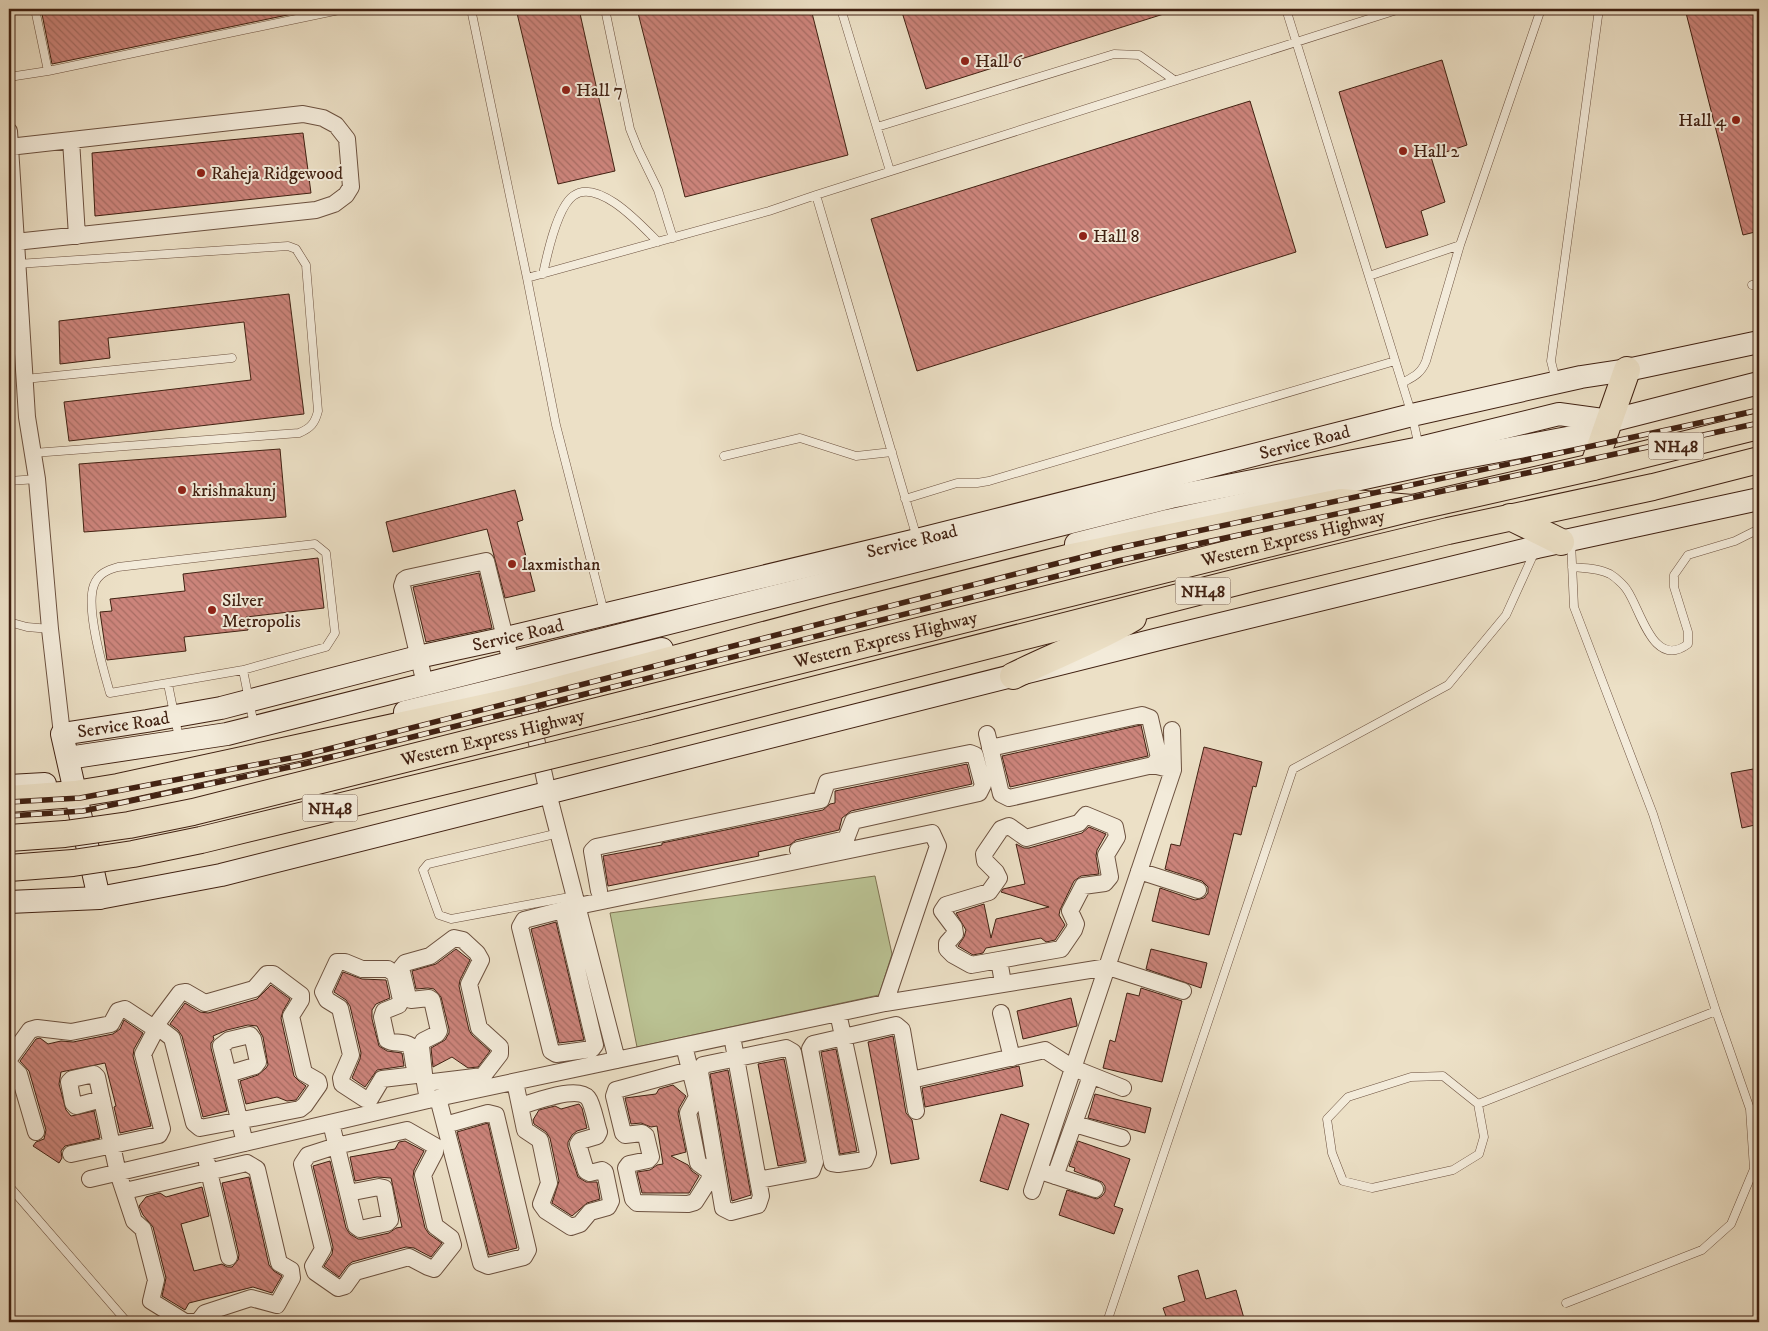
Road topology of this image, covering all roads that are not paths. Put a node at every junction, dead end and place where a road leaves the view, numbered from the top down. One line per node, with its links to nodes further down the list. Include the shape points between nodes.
1 (35, 9): 11 (lane)
2 (344, 9): 11 (lane)
3 (471, 9): 28 (lane)
4 (605, 9): 21 (lane, via 630,129 658,190)
5 (841, 9): 14 (lane)
6 (1286, 9): 10 (lane)
7 (1400, 9): 10 (lane)
8 (1541, 9): 24 (lane)
9 (1599, 9): 35 (lane, via 1551,361)
10 (1297, 41): 13 (lane); 27 (lane)
11 (48, 71): 12 (lane)
12 (9, 77)
13 (1174, 80): 14 (lane, via 1138,55 1114,54); 18 (lane)
14 (877, 127): 18 (lane)
15 (9, 131): 17 (street)
16 (71, 140): 17 (street); 20 (street); 20 (street, via 303,114 323,118 336,125 347,139 351,187 334,204 316,210)
17 (9, 147): 22 (street)
18 (890, 171): 19 (lane)
19 (816, 195): 21 (lane); 41 (lane)
20 (77, 236): 22 (street)
21 (673, 238): 23 (lane)
22 (12, 242): 25 (street)
23 (658, 242): 26 (lane); 26 (lane, via 611,200 592,191 580,192 563,208 550,241)
24 (1460, 245): 27 (lane); 34 (lane, via 1426,362 1417,376)
25 (16, 264): 33 (street); 42 (lane, via 288,246 296,249 302,257 307,274 318,411 316,422 308,429 299,433)
26 (543, 274): 28 (lane)
27 (1369, 276): 31 (lane)
28 (527, 278): 59 (lane, via 556,425)
29 (1759, 342): 32 (main road, Service Road)
30 (232, 358): 33 (lane)
31 (1395, 361): 34 (lane); 49 (lane, via 989,481 957,483)
32 (1627, 370): 35 (main road, Service Road); 38 (highway)
33 (25, 379): 42 (street)
34 (1402, 383): 37 (lane)
35 (1557, 383): 37 (main road, Service Road)
36 (1759, 383): 38 (main road)
37 (1412, 415): 40 (lane); 48 (main road, Service Road)
38 (1610, 421): 40 (main road, via 1559,414); 45 (highway); 82 (main road, via 1583,435 1429,464 1167,521 266,748)
39 (1759, 426): 45 (highway, Western Express Highway / NH48)
40 (1420, 448): 48 (main road)
41 (892, 452): 43 (lane, via 856,456 800,438); 49 (lane)
42 (33, 453): 46 (street)
43 (724, 456)
44 (1759, 460): 52 (highway, Western Express Highway / NH48, via 1653,487)
45 (1593, 467): 51 (highway, Western Express Highway / NH48)
46 (37, 479): 47 (lane); 62 (street)
47 (9, 481)
48 (1158, 490): 55 (main road, Service Road)
49 (905, 499): 55 (lane)
50 (1759, 499): 54 (main road)
51 (1412, 508): 71 (highway, via 1341,502 1067,558); 86 (highway, Western Express Highway / NH48, bridge, via 193,812 129,826)
52 (1510, 517): 54 (highway); 58 (highway, Western Express Highway / NH48)
53 (1759, 528): 56 (lane, via 1735,541 1688,555 1674,575 1688,644 1673,652 1662,649 1647,632 1627,589 1610,574)
54 (1556, 543): 56 (lane); 68 (main road); 147 (lane, via 1506,615 1448,685 1293,769)
55 (920, 550): 57 (main road, Service Road)
56 (1572, 567): 99 (lane, via 1574,607 1652,814)
57 (840, 569): 59 (main road, Service Road); 64 (main road)
58 (1161, 601): 68 (highway, via 1090,642); 87 (highway, Western Express Highway / NH48, bridge, via 648,732 201,840 73,863)
59 (604, 615): 61 (main road, Service Road)
60 (9, 622): 62 (lane)
61 (568, 623): 63 (main road, Service Road); 64 (main road)
62 (50, 629): 76 (street)
63 (505, 634): 65 (main road, Service Road); 65 (street, via 486,561 407,578 402,586); 66 (street)
64 (574, 646): 66 (main road)
65 (418, 654): 70 (street); 72 (main road, Service Road)
66 (511, 662): 70 (main road)
67 (243, 670): 69 (lane); 69 (lane, via 326,647 335,633 326,552 315,544 118,567 100,575 94,586 91,606 110,693); 72 (lane)
68 (1013, 676): 83 (main road)
69 (168, 684): 73 (lane)
70 (425, 684): 74 (main road)
71 (527, 698): 82 (highway, via 157,779); 83 (street)
72 (249, 700): 73 (main road, Service Road); 74 (lane)
73 (174, 716): 76 (main road, Service Road); 77 (lane)
74 (254, 727): 77 (main road)
75 (1172, 730): 80 (street)
76 (62, 734): 78 (main road)
77 (179, 741): 78 (main road)
78 (68, 758): 82 (main road)
79 (1153, 765): 79 (street, via 1009,798 1001,794 988,741 1142,715 1150,718 1159,758); 80 (street)
80 (1173, 770): 88 (street)
81 (9, 786): 82 (main road)
82 (74, 788): 84 (highway); 91 (main road)
83 (548, 793): 85 (street); 91 (main road, via 221,875)
84 (9, 799)
85 (559, 833): 93 (street); 93 (lane, via 428,864 423,870 439,915 451,919)
86 (9, 838)
87 (9, 868)
88 (1139, 871): 89 (street); 95 (street)
89 (1198, 890)
90 (599, 891): 90 (street, via 846,839 853,821 978,793 983,785 975,755 970,753 827,782 821,800 596,846 592,851); 93 (street)
91 (99, 898): 92 (main road)
92 (9, 902)
93 (572, 904): 93 (street, via 524,920 520,927 551,1051 556,1054 592,1049 595,1045); 98 (street, via 932,833 938,846); 108 (street)
94 (999, 960): 94 (street, via 971,965 953,955 947,949 947,943 955,934 954,927 942,911 946,905 992,890 999,878 985,861 984,854 1001,829 1009,826 1026,838 1079,823 1086,815 1115,827 1117,837 1106,855 1110,877 1105,883 1083,886 1070,911 1076,924 1074,930 1061,949); 96 (street)
95 (1108, 966): 96 (street); 97 (street); 109 (street)
96 (1003, 982): 98 (street)
97 (1183, 991)
98 (886, 1003): 100 (street)
99 (1716, 1011): 119 (lane); 145 (lane, via 1750,1108 1754,1169 1731,1224 1702,1250)
100 (838, 1013): 102 (street); 103 (street)
101 (1001, 1014): 106 (street)
102 (732, 1036): 104 (street); 105 (street)
103 (843, 1036): 103 (street, via 868,1153 865,1160 838,1164 832,1163 810,1049 813,1044); 114 (street, via 896,1025 902,1030)
104 (684, 1046): 108 (street); 110 (street)
105 (736, 1058): 138 (street); 138 (street, via 786,1048 793,1052 815,1162 812,1170); 138 (street, via 703,1065 700,1072 723,1208 731,1212 758,1205 761,1196)
106 (1012, 1058): 109 (street, via 1045,1050); 114 (street)
107 (9, 1060): 126 (street, via 19,1074); 129 (street, via 30,1030 37,1028 71,1032 111,1024 118,1011 125,1009 154,1028 143,1054 162,1129 159,1135)
108 (617, 1060): 115 (street)
109 (1073, 1068): 112 (street); 133 (street)
110 (690, 1070): 110 (street, via 697,1097 688,1113 698,1162 710,1171 711,1177 695,1202 637,1203 633,1199 626,1168 651,1157 646,1136 623,1133 614,1096 616,1090)
111 (228, 1074): 122 (street)
112 (1091, 1076): 116 (street); 124 (street)
113 (420, 1079): 113 (street, via 411,1046 387,1040 382,1017 384,1011 398,1005 401,1000 395,974 388,969 362,969 337,962 323,992 327,1000 340,1008 351,1055 340,1078 342,1084 370,1099 382,1079); 113 (street, via 421,1046 423,1041 439,1031 432,1000 411,1000 408,997 401,968 405,963 430,956 454,938 464,940 481,960 469,984 479,1028 500,1047 500,1054 484,1076); 118 (street)
114 (911, 1080): 121 (street)
115 (515, 1082): 118 (street); 120 (street)
116 (1123, 1088)
117 (102, 1099): 129 (street)
118 (429, 1100): 123 (street); 125 (street)
119 (1478, 1104): 119 (lane, via 1484,1137 1479,1154 1453,1170 1372,1188 1343,1180 1332,1153 1327,1118 1348,1097 1411,1077 1443,1076)
120 (520, 1106): 120 (street, via 525,1130 540,1140 549,1183 542,1204 546,1211 570,1227 580,1224 590,1212 608,1207 611,1201 605,1172 586,1171 578,1144 599,1132 589,1099 582,1094 567,1093)
121 (916, 1111)
122 (239, 1119): 122 (street, via 300,1109 319,1085 304,1073 291,1016 301,995 273,974 267,974 254,990 205,1003 186,992 180,993 159,1021 159,1028 172,1038 194,1123 200,1128); 128 (street)
123 (331, 1123): 128 (street); 130 (street)
124 (1075, 1124): 127 (street); 136 (street)
125 (445, 1125): 125 (street, via 481,1263 488,1266 524,1257 528,1250 496,1115 488,1113)
126 (36, 1132)
127 (1122, 1138)
128 (245, 1144): 131 (street)
129 (112, 1145): 132 (street); 135 (street)
130 (336, 1146): 130 (street, via 407,1130 435,1146 423,1175 434,1226 451,1238 453,1245 434,1269 409,1257 356,1272 345,1286 338,1288 315,1272 313,1266 323,1249 302,1164 308,1155); 143 (street)
131 (205, 1153): 134 (street); 135 (street)
132 (71, 1154)
133 (1039, 1171): 136 (street); 142 (street)
134 (209, 1172): 141 (street); 141 (street, via 248,1164 257,1169 279,1263 291,1270 292,1278 277,1305 251,1298 205,1313 198,1322 185,1322 151,1301 156,1280 143,1229 134,1221); 144 (street)
135 (118, 1173): 137 (street); 141 (street)
136 (1055, 1176): 140 (street)
137 (90, 1179)
138 (758, 1180)
139 (9, 1186): 146 (lane)
140 (1095, 1189)
141 (125, 1191)
142 (1032, 1191)
143 (348, 1193)
144 (229, 1257)
145 (1566, 1303)
146 (128, 1322)
147 (1107, 1322)

